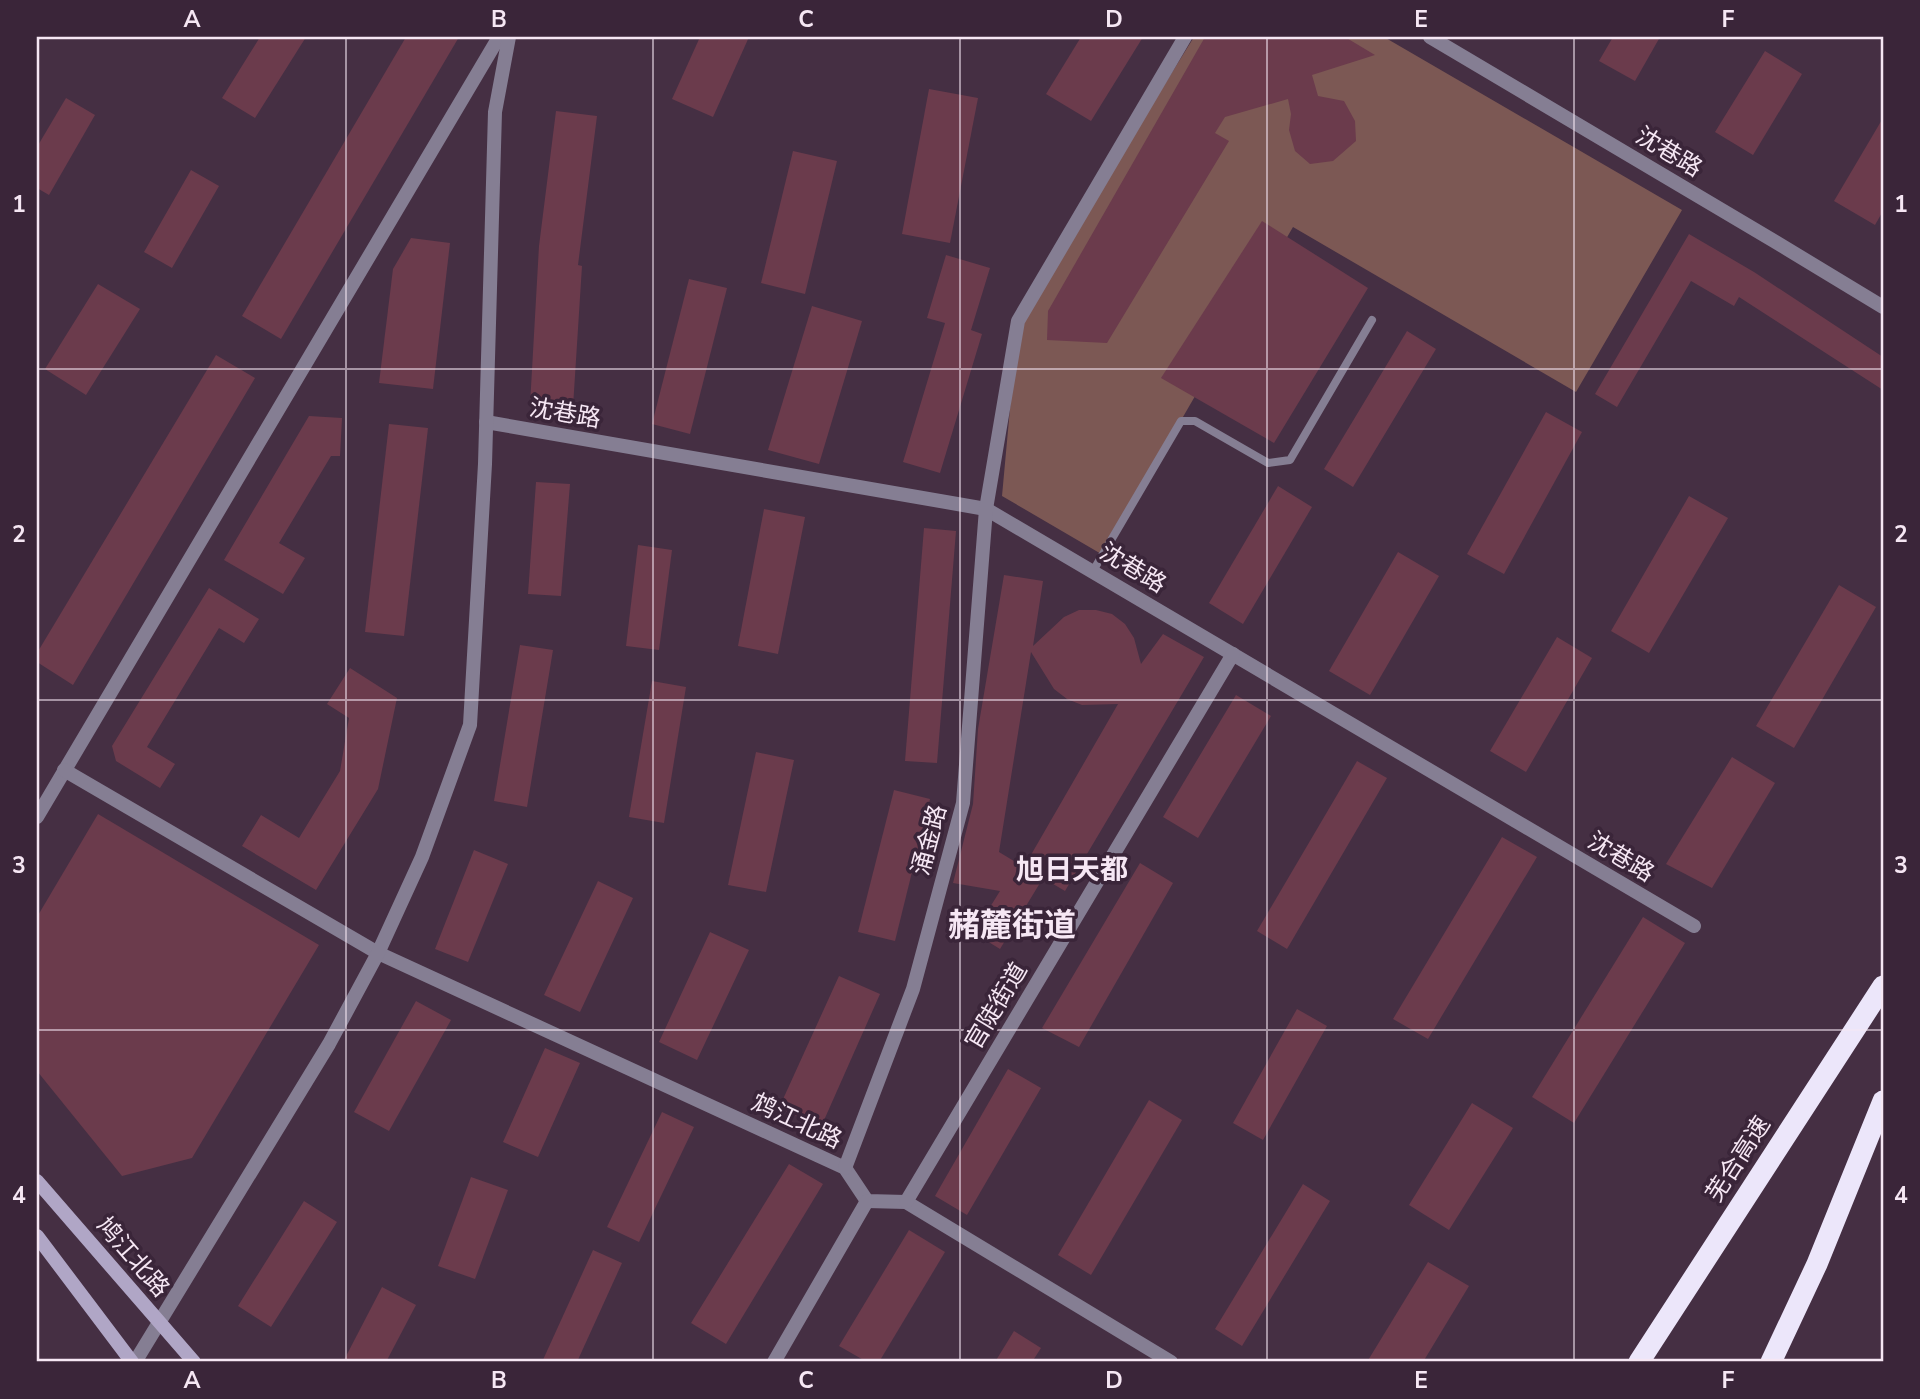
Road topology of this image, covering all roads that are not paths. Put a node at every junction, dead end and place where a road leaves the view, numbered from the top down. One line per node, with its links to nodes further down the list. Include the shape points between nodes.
1 (499, 37): 11 (street)
2 (509, 37): 7 (street, via 495,112)
3 (1185, 37): 8 (street, 涌金路, via 1018,321)
4 (1430, 37): 5 (street, 沈巷路)
5 (1883, 307)
6 (1372, 320): 9 (lane, via 1290,460 1268,463 1195,421 1181,421)
7 (486, 422): 8 (street, 沈巷路); 14 (street, via 470,725 422,857)
8 (986, 509): 9 (street, 沈巷路); 17 (street, 涌金路, via 963,803 913,989)
9 (1093, 571): 10 (street, 沈巷路)
10 (1233, 654): 13 (street, 沈巷路); 20 (street, 官陡街道)
11 (65, 769): 12 (street); 14 (street, 鸩江北路)
12 (37, 817)
13 (1694, 926)
14 (378, 953): 17 (street, 鸩江北路); 22 (street, via 329,1044)
15 (1883, 986): 27 (highway, 芜合高速)
16 (1883, 1101): 28 (highway)
17 (845, 1168): 19 (street, 鸩江北路)
18 (37, 1181): 22 (main road, 鸠江北路)
19 (867, 1201): 20 (street); 25 (street)
20 (906, 1202): 26 (street)
21 (37, 1236): 23 (main road)
22 (159, 1322): 23 (street); 24 (main road, 鸠江北路)
23 (134, 1362)
24 (194, 1362)
25 (774, 1362)
26 (1171, 1362)
27 (1639, 1362)
28 (1772, 1362)

